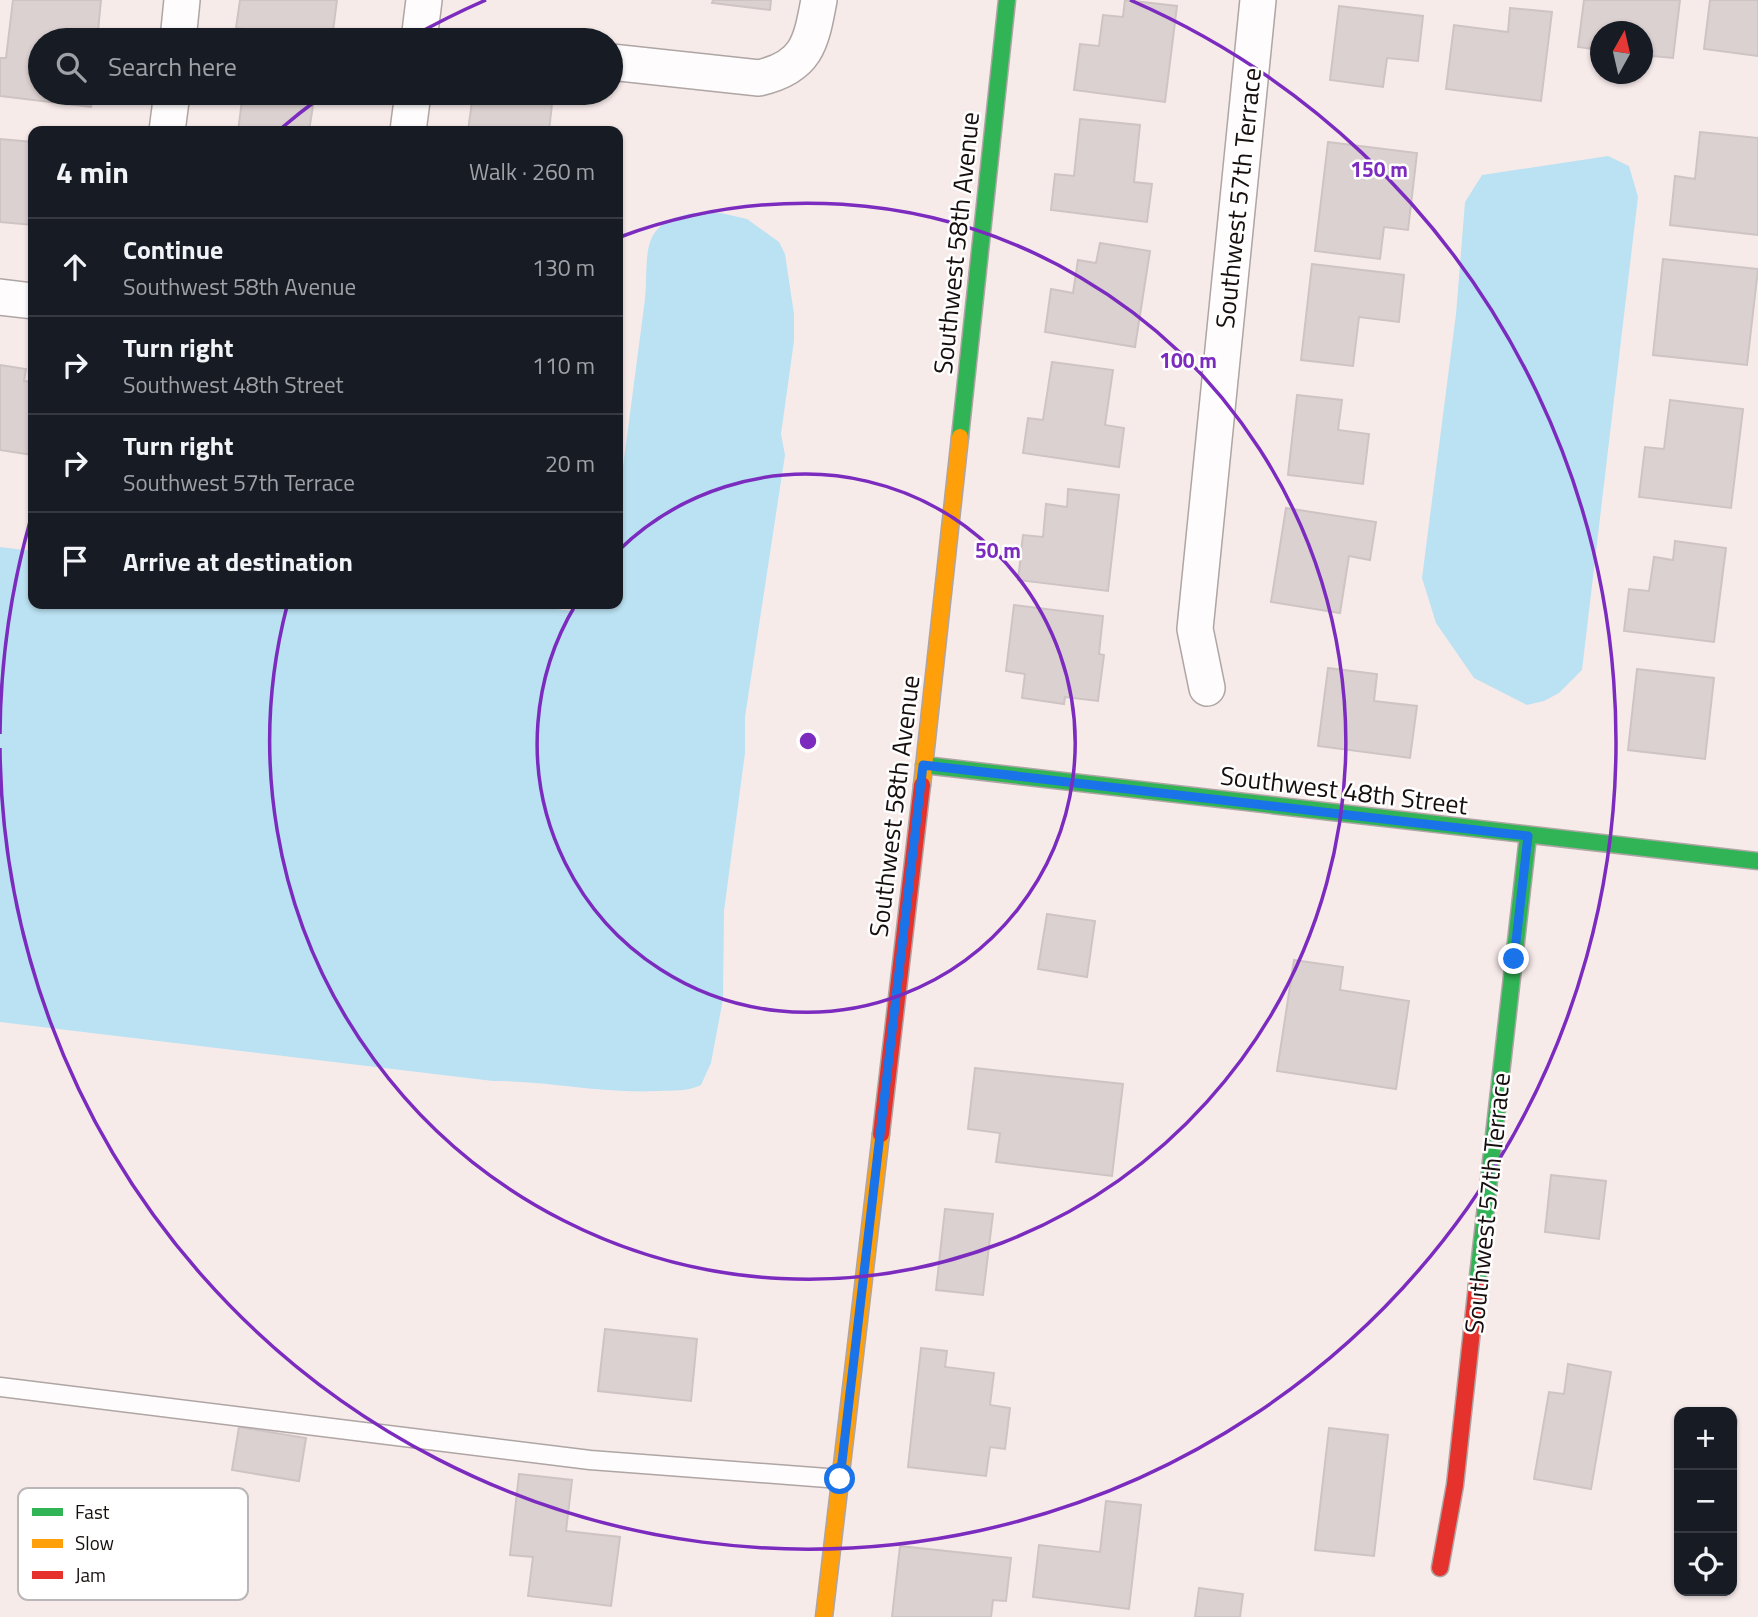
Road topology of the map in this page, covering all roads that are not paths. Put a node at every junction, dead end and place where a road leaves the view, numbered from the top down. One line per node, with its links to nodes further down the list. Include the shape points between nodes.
1 (183, 0): 6 (street)
2 (424, 0): 7 (street)
3 (819, 0): 8 (street, via 808,47 797,63 779,74 760,78)
4 (1007, 0): 16 (street, Southwest 58th Avenue)
5 (1258, 0): 15 (street, Southwest 57th Terrace, via 1195,629)
6 (180, 28)
7 (422, 28)
8 (623, 63)
9 (170, 105): 11 (street)
10 (411, 105): 12 (street)
11 (168, 126)
12 (409, 126)
13 (0, 297): 14 (street)
14 (28, 300)
15 (1207, 688)
16 (923, 765): 17 (street, Southwest 48th Street); 20 (street, Southwest 58th Avenue)
17 (1528, 836): 18 (street, Southwest 48th Street); 21 (street, Southwest 57th Terrace, via 1455,1485)
18 (1758, 861)
19 (0, 1387): 20 (lane, via 590,1460)
20 (840, 1479): 22 (street, Southwest 58th Avenue)
21 (1440, 1569)
22 (824, 1617)

